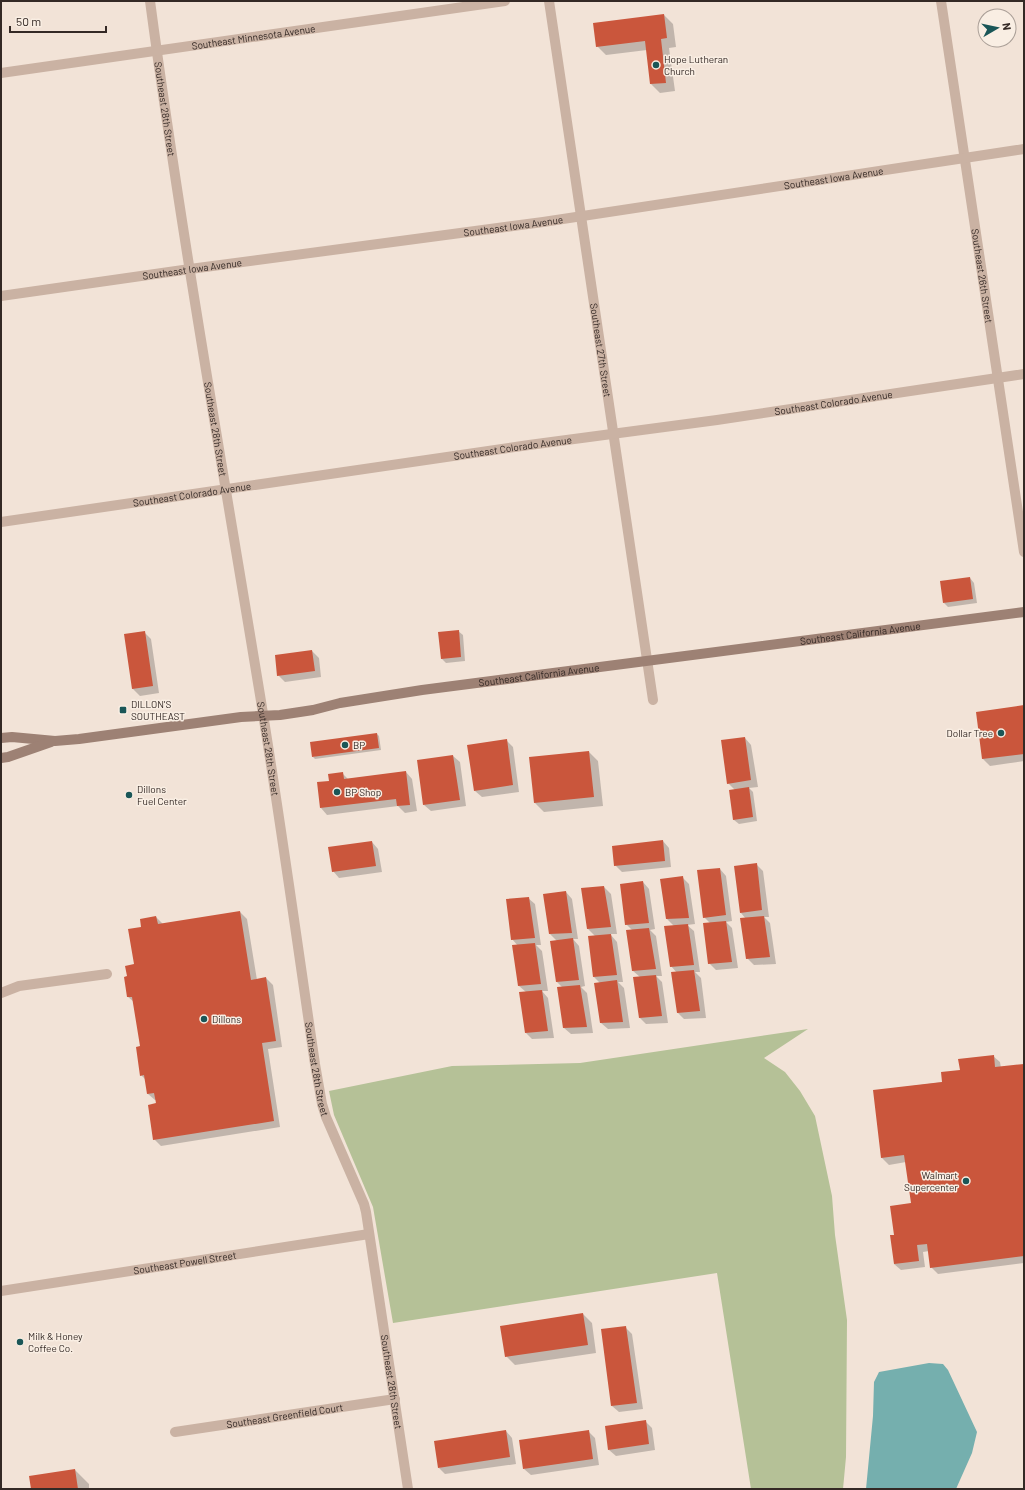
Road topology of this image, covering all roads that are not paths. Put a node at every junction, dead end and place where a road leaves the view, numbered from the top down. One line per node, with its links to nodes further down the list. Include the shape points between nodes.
1 (150, 1): 5 (street, Southeast 28th Street)
2 (505, 1): 5 (street, Southeast Minnesota Avenue)
3 (549, 1): 9 (street, Southeast 27th Street)
4 (941, 1): 8 (street, Southeast 26th Street)
5 (157, 51): 6 (street, Southeast Minnesota Avenue); 10 (street, Southeast 28th Street)
6 (1, 73)
7 (1024, 149): 8 (street, Southeast Iowa Avenue)
8 (966, 158): 9 (street, Southeast Iowa Avenue); 13 (street, Southeast 26th Street)
9 (581, 216): 10 (street, Southeast Iowa Avenue); 14 (street, Southeast 27th Street)
10 (190, 269): 11 (street, Southeast Iowa Avenue); 15 (street, Southeast 28th Street)
11 (1, 296)
12 (1024, 374): 13 (street, Southeast Colorado Avenue)
13 (998, 378): 14 (street, Southeast Colorado Avenue); 17 (street, Southeast 26th Street)
14 (613, 434): 15 (street, Southeast Colorado Avenue); 19 (street, Southeast 27th Street)
15 (225, 490): 16 (street, Southeast Colorado Avenue); 21 (street, Southeast 28th Street)
16 (1, 522)
17 (1024, 552)
18 (1024, 612): 19 (main road, Southeast California Avenue)
19 (647, 660): 20 (street, Southeast 27th Street); 21 (main road, Southeast California Avenue, via 422,690 340,703 313,710)
20 (653, 700)
21 (263, 716): 23 (main road, Southeast California Avenue); 27 (street, Southeast 28th Street, via 322,1104 364,1204)
22 (1, 738): 23 (main road, Southeast California Avenue)
23 (54, 741): 24 (main road, Southeast California Avenue)
24 (1, 758)
25 (107, 974): 26 (street, via 19,986)
26 (1, 993)
27 (369, 1234): 28 (street, Southeast Powell Street); 29 (street, Southeast 28th Street)
28 (1, 1291)
29 (395, 1399): 30 (street, Southeast Greenfield Court); 31 (street, Southeast 28th Street)
30 (175, 1432)
31 (408, 1489)

